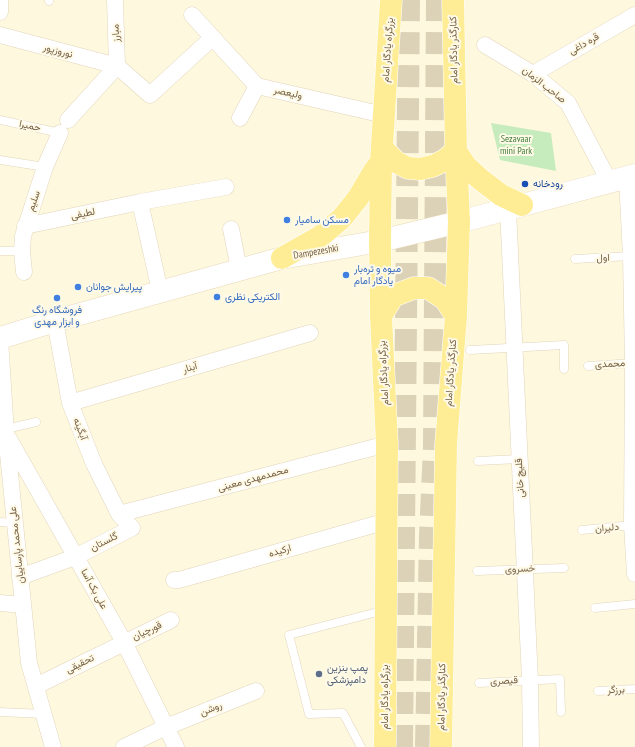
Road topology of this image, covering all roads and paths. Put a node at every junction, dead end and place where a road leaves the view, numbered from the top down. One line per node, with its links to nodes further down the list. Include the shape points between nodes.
1 (0, 0): 5 (street)
2 (115, 0): 11 (street, مبارز)
3 (391, 0): 14 (main road, بزرگراه یادگار امام)
4 (453, 0): 18 (main road, کنارگذر یادگار امام)
5 (0, 12)
6 (192, 15): 9 (street)
7 (635, 15): 12 (street, قره داغی)
8 (0, 35): 11 (street, نوروزپور)
9 (212, 38): 11 (street, via 150,95); 13 (street)
10 (485, 45): 12 (street, صاحب الزمان)
11 (117, 66): 17 (street, سلیم)
12 (533, 74): 22 (street, صاحب الزمان, via 568,103)
13 (257, 86): 14 (street, ولیعصر); 15 (street)
14 (384, 114): 19 (main road, بزرگراه یادگار امام)
15 (240, 118)
16 (0, 120): 17 (lane, حمیرا)
17 (64, 126): 21 (street, سلیم)
18 (456, 151): 19 (main road, via 446,160 420,169 408,168); 25 (main road, via 466,166); 26 (main road, کنارگذر یادگار امام)
19 (382, 155): 29 (main road, بزرگراه یادگار امام); 33 (main road, via 358,198 342,218 321,236)
20 (0, 160): 21 (lane)
21 (45, 166): 27 (street, سلیم)
22 (627, 180): 25 (main road, Dampezeshki); 32 (street)
23 (226, 187): 24 (street, لطیفی)
24 (140, 202): 27 (street, لطیفی); 37 (street)
25 (515, 207): 26 (main road, Dampezeshki); 43 (street, قلیچ خانی)
26 (459, 222): 29 (main road, Dampezeshki); 39 (main road, کنارگذر یادگار امام)
27 (25, 226): 31 (street, سلیم)
28 (231, 229): 35 (street)
29 (380, 240): 33 (main road, Dampezeshki); 38 (main road, بزرگراه یادگار امام)
30 (0, 251): 31 (lane)
31 (22, 251): 36 (street, سلیم)
32 (631, 256): 34 (lane, اول); 45 (street)
33 (282, 258): 35 (main road, Dampezeshki)
34 (575, 259)
35 (240, 270): 37 (main road, Dampezeshki)
36 (24, 272)
37 (160, 291): 40 (main road, Dampezeshki)
38 (381, 316): 39 (main road, via 393,296 414,288 428,288 445,299); 51 (main road, بزرگراه یادگار امام)
39 (456, 316): 91 (main road, کنارگذر یادگار امام, via 446,444)
40 (55, 321): 42 (main road, Dampezeshki); 48 (street, آبگینه)
41 (310, 333): 48 (street, آبنار)
42 (0, 338): 50 (street, علی محمد پارساییان)
43 (515, 348): 44 (lane); 47 (lane, via 564,345); 53 (street, قلیچ خانی)
44 (470, 350)
45 (634, 363): 46 (lane, محمدی); 52 (street)
46 (588, 366)
47 (564, 369)
48 (70, 403): 55 (street, آبگینه, via 94,464)
49 (36, 422): 50 (lane)
50 (5, 426): 57 (street, علی محمد پارساییان); 62 (street, علی بک آسا)
51 (387, 444): 55 (street, محمدمهدی معینی); 56 (main road, بزرگراه یادگار امام)
52 (634, 456): 58 (street)
53 (519, 459): 54 (lane); 64 (street, قلیچ خانی)
54 (478, 460)
55 (119, 514): 59 (street, آبگینه)
56 (387, 521): 68 (street, ارکیده); 73 (main road, بزرگراه یادگار امام)
57 (8, 523): 67 (street, علی محمد پارساییان)
58 (632, 526): 60 (lane, دلیران); 61 (street)
59 (132, 528): 62 (street, گلستان)
60 (582, 530)
61 (634, 556): 66 (street)
62 (76, 557): 67 (street, گلستان); 75 (street, علی بک آسا)
63 (564, 568): 64 (lane, خسروی)
64 (525, 569): 65 (lane, خسروی); 76 (street, قلیچ خانی)
65 (477, 571)
66 (635, 574)
67 (20, 577): 70 (street, علی محمد پارساییان)
68 (174, 580)
69 (0, 603): 70 (street)
70 (23, 604): 78 (street, علی محمد پارساییان, via 29,663)
71 (635, 604): 72 (lane)
72 (595, 608)
73 (386, 610): 89 (lane, via 289,635 309,714 343,713); 90 (main road, بزرگراه یادگار امام)
74 (171, 620): 75 (street, قورچیان)
75 (124, 642): 78 (street, تحقیقی); 85 (street, علی بک آسا)
76 (530, 680): 77 (lane, قیصری); 83 (lane, قیصری, via 560,679); 92 (street, قلیچ خانی)
77 (479, 683)
78 (36, 686): 84 (street, علی محمد پارساییان)
79 (635, 689): 81 (lane, برزگر)
80 (256, 691): 85 (street, روشن)
81 (598, 691)
82 (0, 712): 84 (lane)
83 (561, 712)
84 (44, 714): 86 (street, علی محمد پارساییان)
85 (166, 727): 87 (street, روشن); 88 (street, علی بک آسا)
86 (53, 747)
87 (124, 747)
88 (176, 747)
89 (361, 747)
90 (385, 747)
91 (441, 747)
92 (532, 747)

